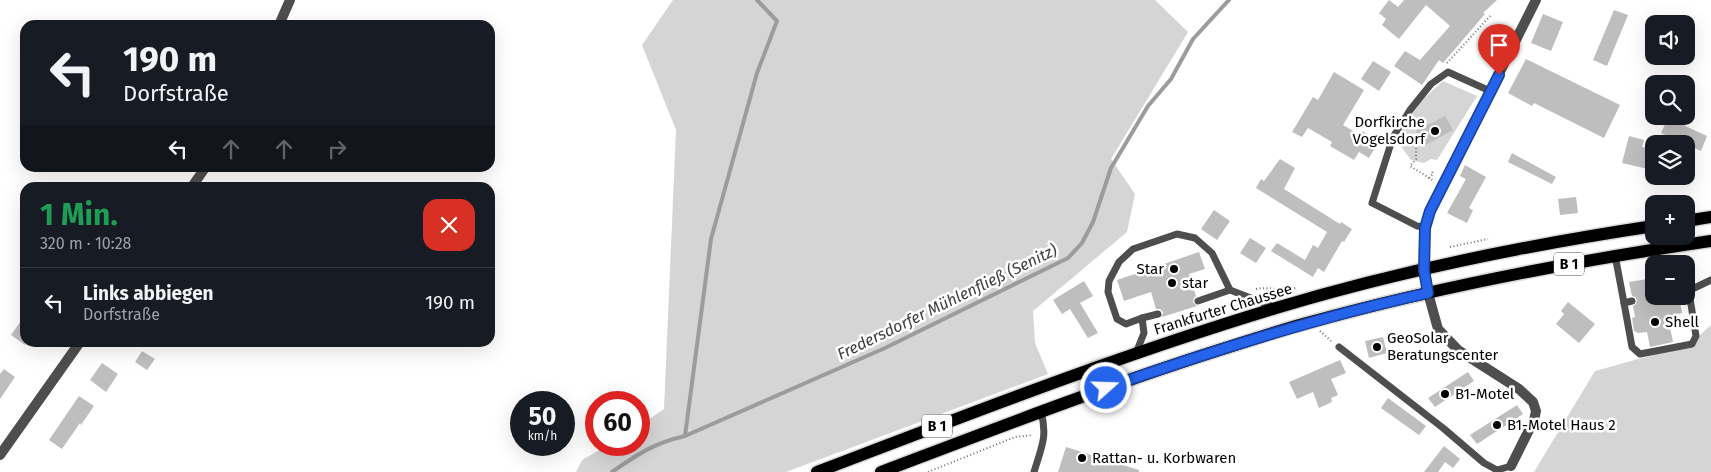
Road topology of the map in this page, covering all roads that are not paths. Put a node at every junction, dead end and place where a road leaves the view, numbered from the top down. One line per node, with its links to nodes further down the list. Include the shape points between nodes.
1 (290, 0): 3 (street)
2 (1536, 0): 4 (street)
3 (281, 20)
4 (1490, 91): 7 (street, via 1430,211); 7 (lane, via 1448,72 1430,84 1393,138 1372,203)
5 (1711, 217): 6 (main road)
6 (1695, 220)
7 (1425, 228): 11 (street)
8 (1645, 228): 11 (main road, Frankfurter Chaussee / B 1)
9 (1711, 241): 10 (main road, B 1)
10 (1615, 255): 15 (main road, B 1); 18 (lane)
11 (1424, 270): 15 (street); 20 (main road, Frankfurter Chaussee / B 1)
12 (1711, 280): 13 (lane)
13 (1695, 288)
14 (1230, 290): 16 (lane); 20 (lane); 22 (lane, via 1212,253 1195,238 1177,234 1133,249 1119,262 1109,281 1108,292 1117,318 1126,324)
15 (1428, 293): 26 (main road, B 1, via 1301,324 1156,370); 28 (street, via 1438,329 1451,344 1519,389 1533,402 1534,420)
16 (1198, 300)
17 (1632, 301): 18 (lane)
18 (1624, 303): 19 (lane, via 1632,347 1640,354 1692,344 1696,336)
19 (1690, 305)
20 (1277, 308): 25 (main road, Frankfurter Chaussee / B 1)
21 (1158, 314): 22 (lane)
22 (1142, 318): 25 (lane, via 1144,332)
23 (76, 347): 27 (street)
24 (1339, 348): 28 (lane, via 1484,463 1497,470)
25 (1136, 353): 29 (main road, Frankfurter Chaussee / B 1)
26 (1041, 412): 30 (main road, B 1); 31 (lane, via 1045,437)
27 (0, 455)
28 (1511, 466)
29 (817, 472)
30 (881, 472)
31 (1034, 472)

